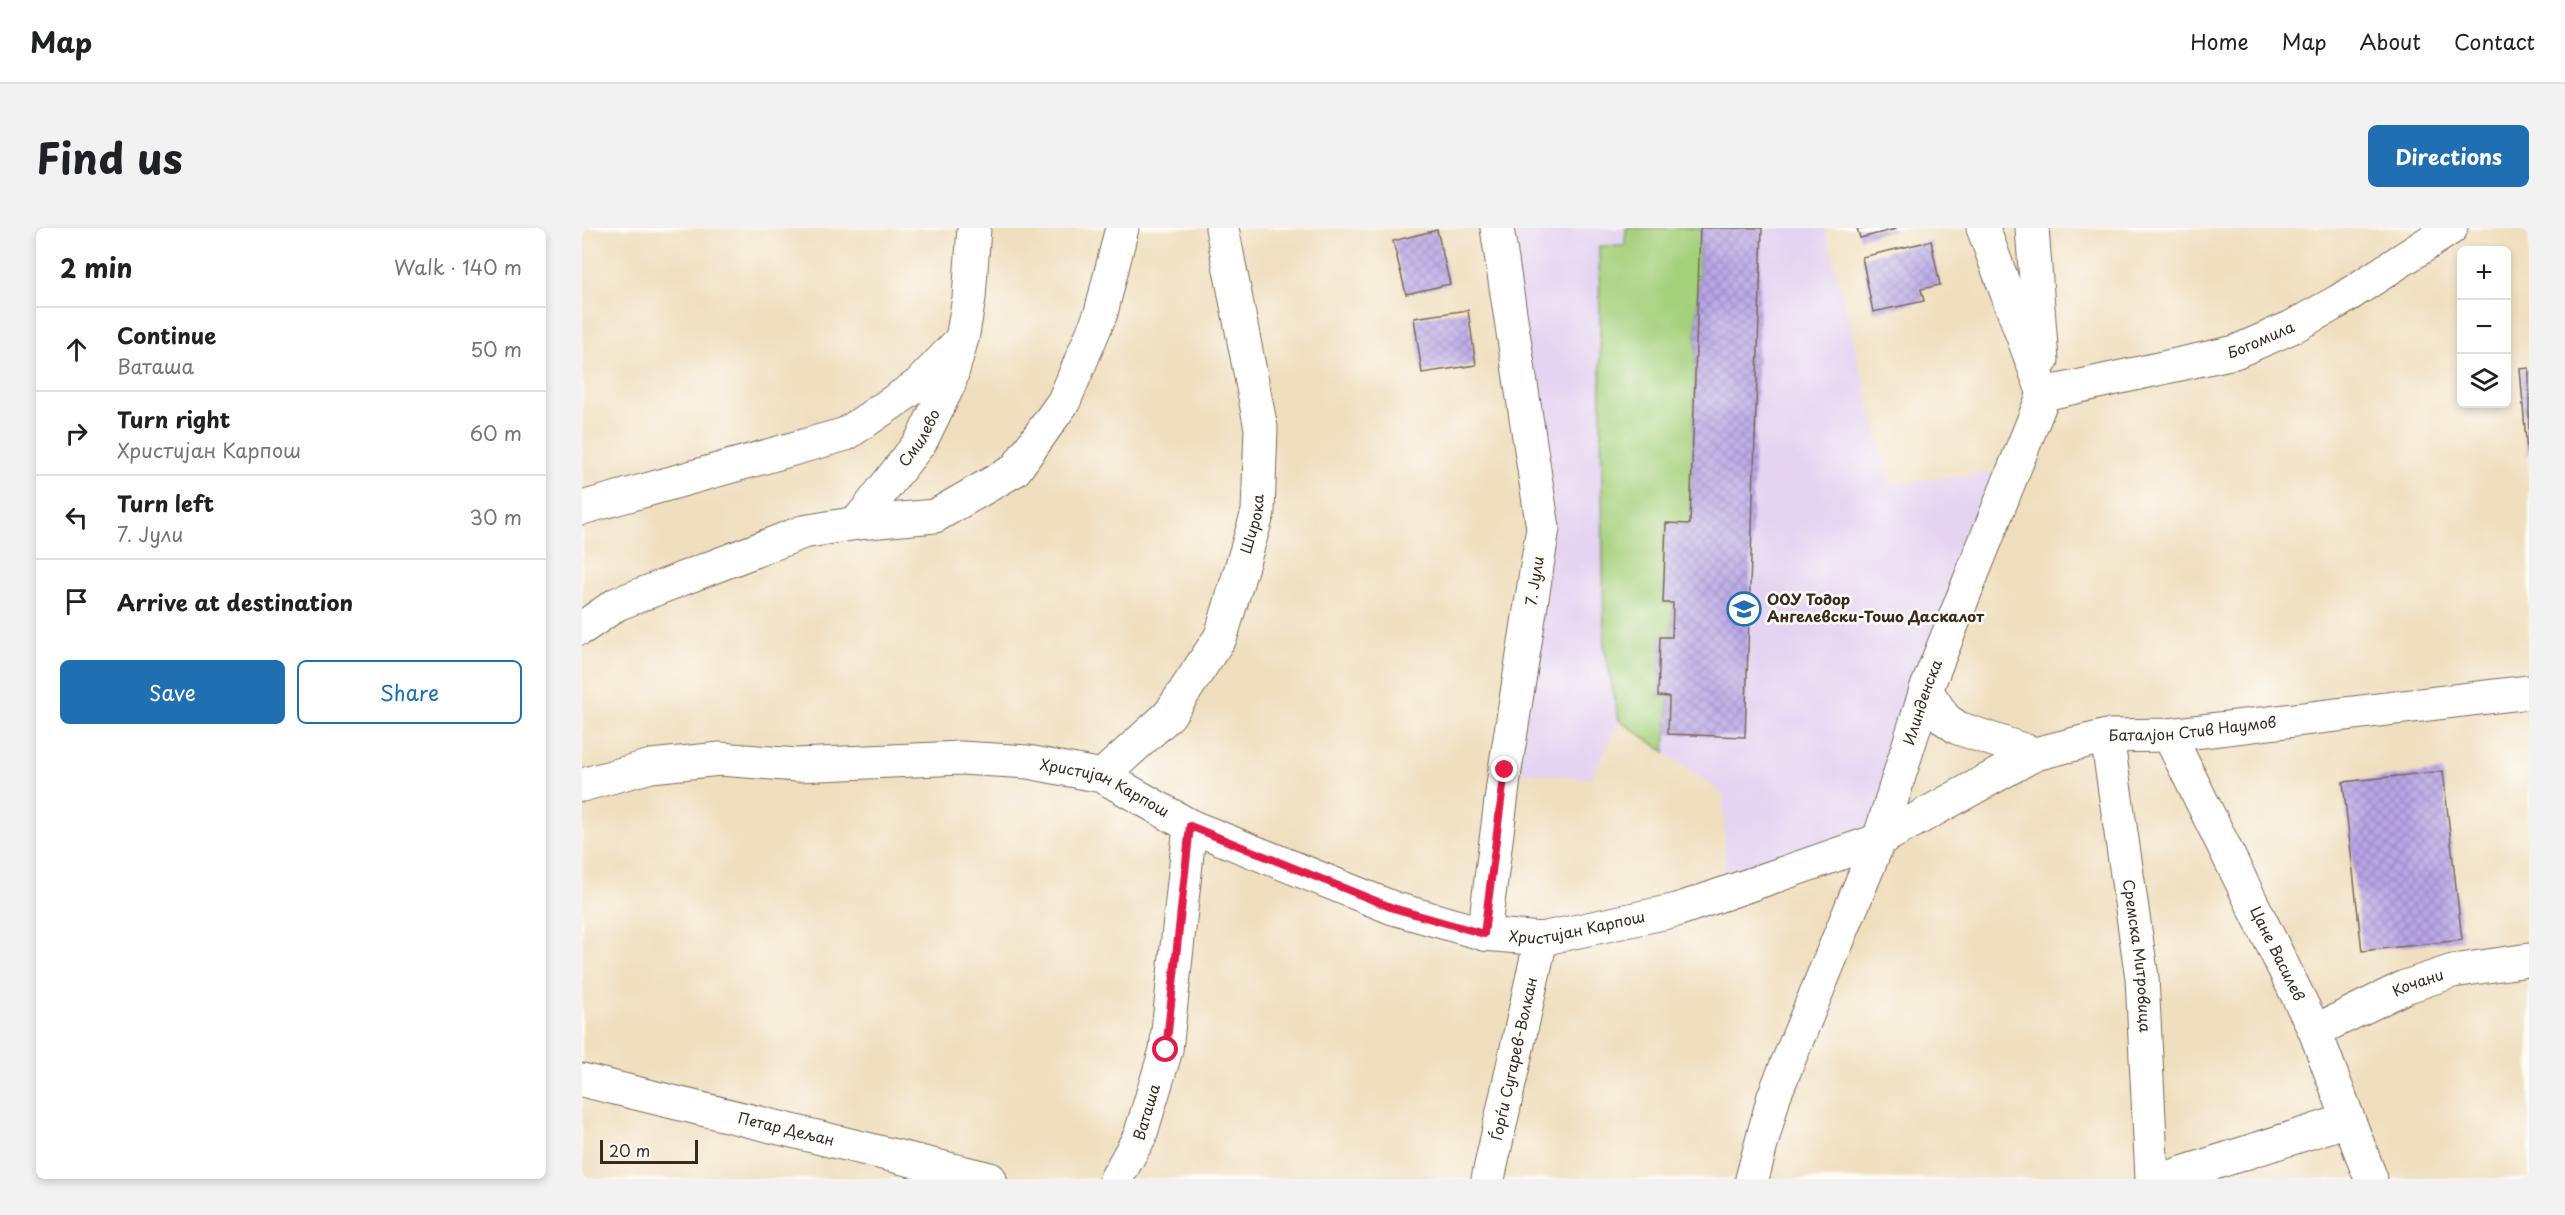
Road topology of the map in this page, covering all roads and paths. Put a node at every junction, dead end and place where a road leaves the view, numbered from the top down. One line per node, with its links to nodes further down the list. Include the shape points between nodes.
1 (974, 228): 8 (street, Смилево)
2 (1122, 228): 11 (street, via 1101,314 1064,401 1015,470 935,516)
3 (1222, 228): 18 (street, Широка, via 1261,428 1258,512 1221,636 1169,715)
4 (1497, 228): 22 (street, 7. Јули, via 1544,528 1505,770)
5 (1983, 228): 9 (street)
6 (2032, 228): 9 (street)
7 (2451, 228): 9 (street, Богомила, via 2339,301 2235,352)
8 (962, 339): 10 (street, via 918,385 846,434); 11 (street, Смилево, via 949,384 921,441)
9 (2044, 394): 13 (street, Илинденска)
10 (582, 508)
11 (857, 523): 12 (street, via 802,532 617,604)
12 (582, 628)
13 (1926, 690): 17 (street, via 1945,719 1958,728); 21 (street, Илинденска)
14 (2529, 692): 15 (street, Баталјон Стив Наумов)
15 (2169, 735): 16 (street, Баталјон Стив Наумов); 25 (street, Цане Василев)
16 (2107, 736): 17 (street, Баталјон Стив Наумов); 32 (street, Сремска Митровица, via 2142,978)
17 (2035, 754): 21 (street, Баталјон Стив Наумов)
18 (1102, 776): 19 (street, Христијан Карпош, via 1028,762 961,758 797,765 720,759 651,766); 20 (street, Христијан Карпош)
19 (582, 785)
20 (1190, 826): 22 (street, Христијан Карпош, via 1393,908); 29 (street, Ваташа, via 1166,1050 1140,1136)
21 (1879, 840): 23 (street, Христијан Карпош, via 1677,910); 31 (street, Илинденска, via 1774,1096)
22 (1484, 934): 23 (street, Христијан Карпош)
23 (1541, 939): 30 (street, Ѓорѓи Сугарев-Волкан)
24 (2529, 960): 25 (street, Кочани, via 2453,971 2405,987)
25 (2315, 1031): 27 (street, Цане Василев)
26 (582, 1080): 28 (street, Петар Дељан)
27 (2348, 1120): 33 (street); 34 (street, Цане Василев)
28 (990, 1179)
29 (1116, 1179)
30 (1488, 1179)
31 (1752, 1179)
32 (2152, 1179)
33 (2164, 1179)
34 (2371, 1179)

